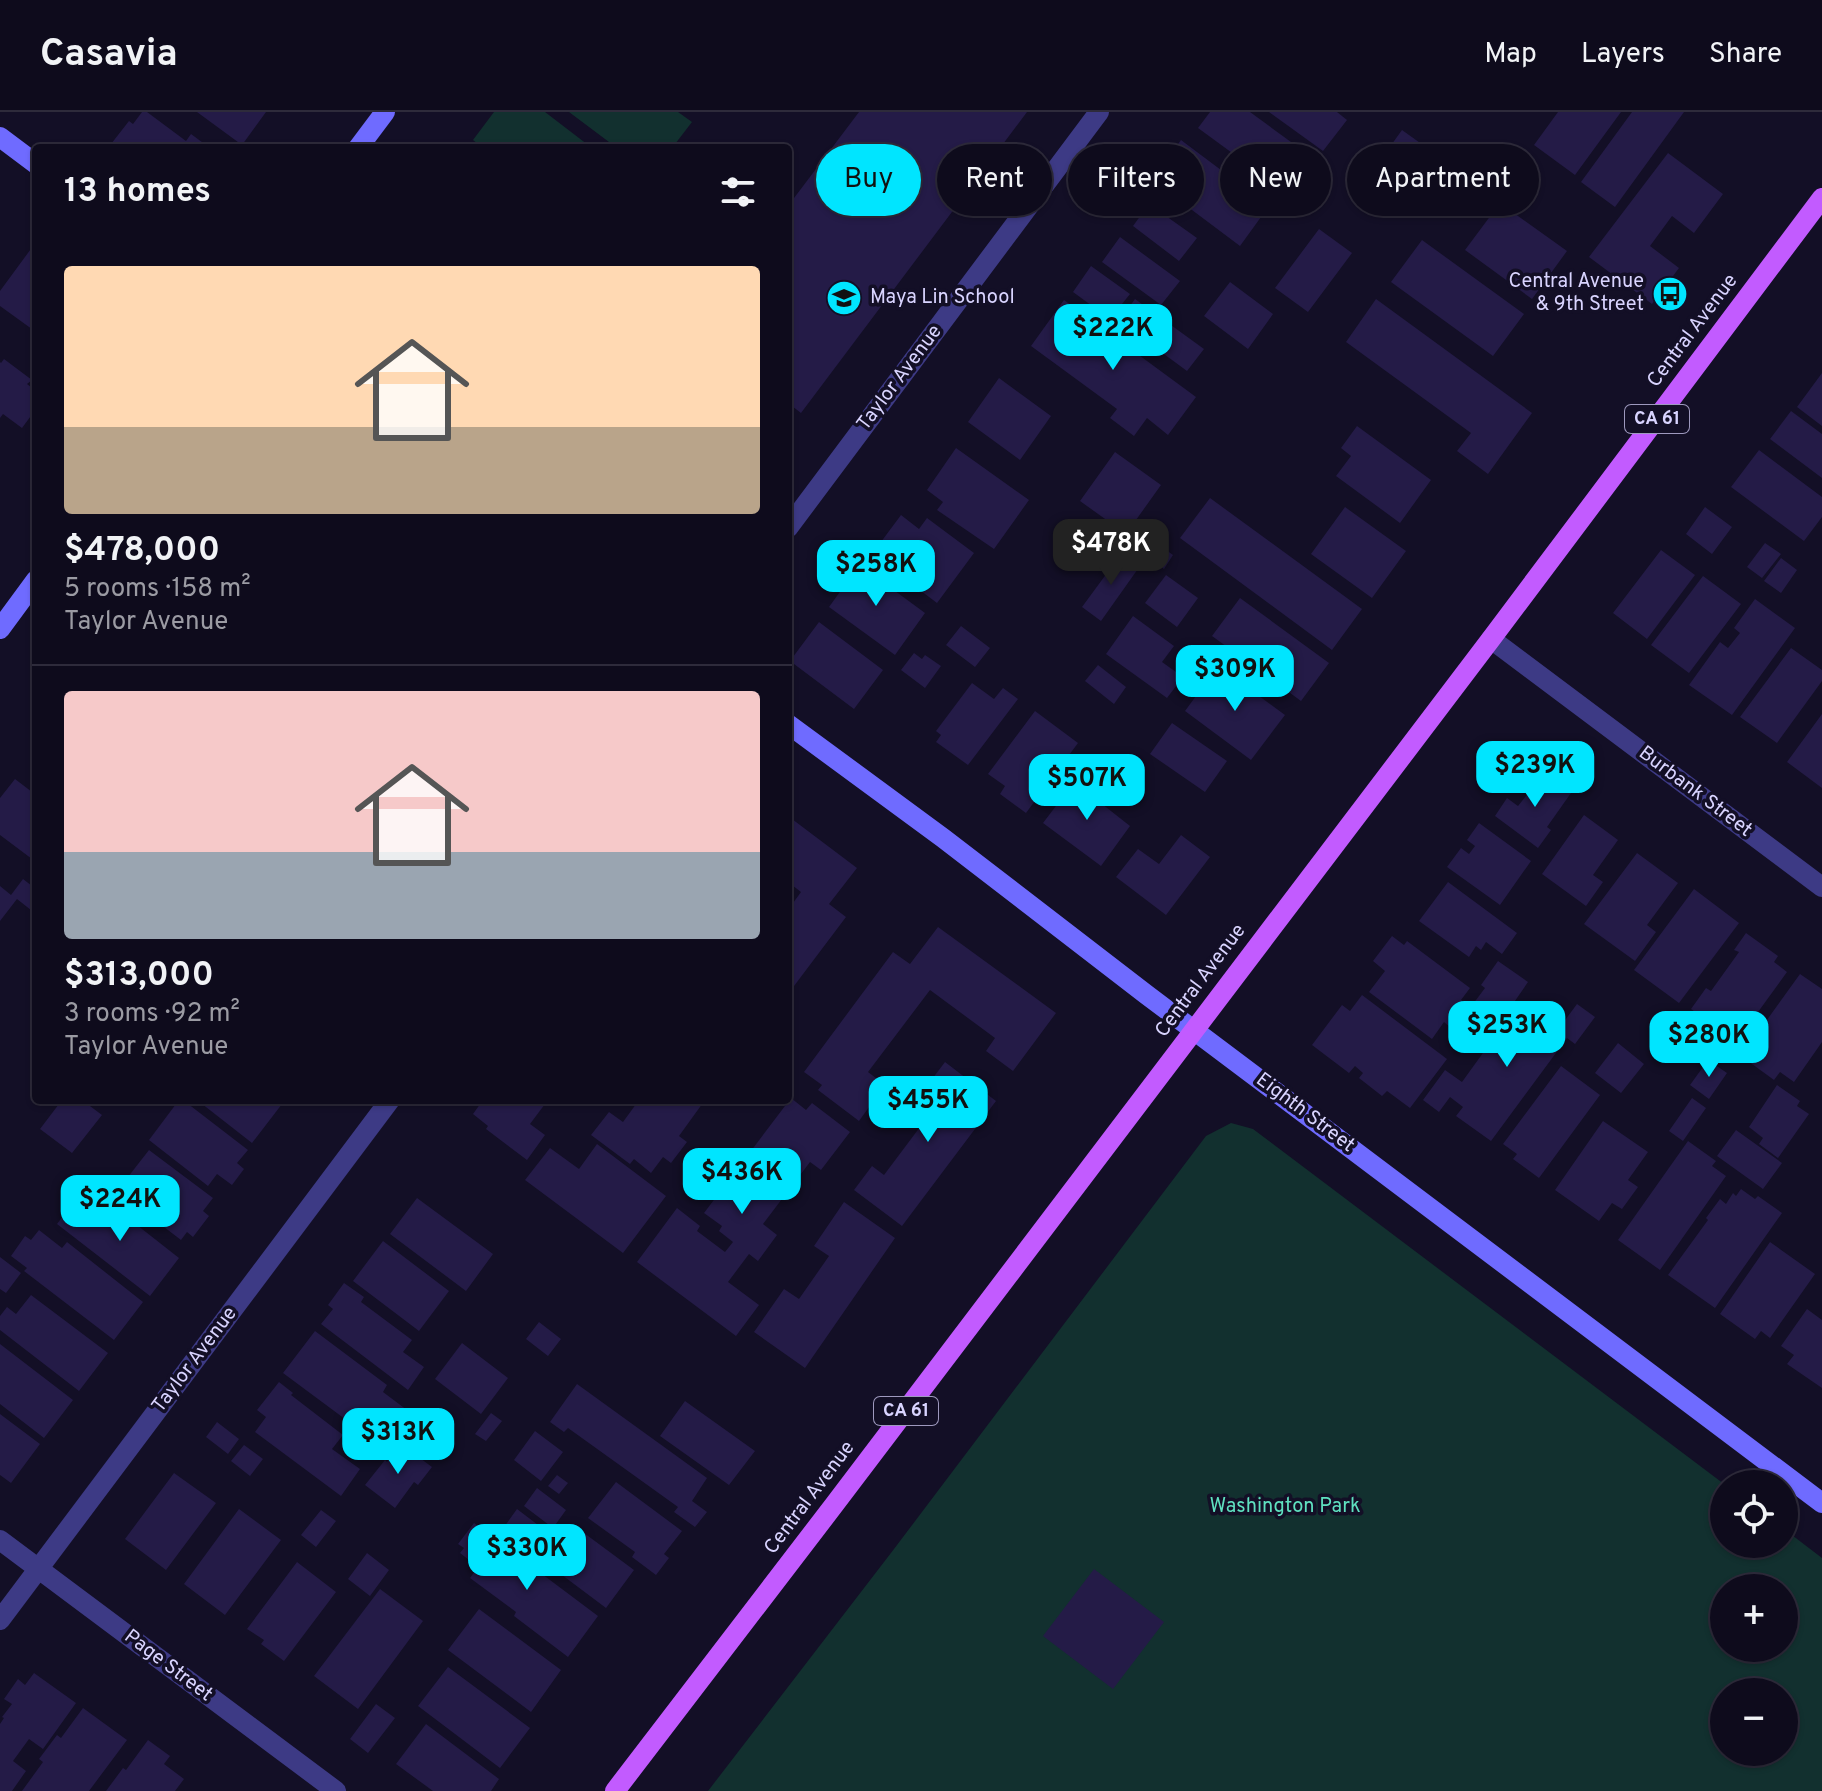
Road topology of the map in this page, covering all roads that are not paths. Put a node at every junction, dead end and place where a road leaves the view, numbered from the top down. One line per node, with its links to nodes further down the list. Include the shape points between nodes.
1 (385, 112): 4 (main road)
2 (1099, 112): 7 (street, Taylor Avenue)
3 (0, 137): 5 (main road)
4 (361, 144)
5 (32, 161)
6 (1822, 198): 10 (main road, Central Avenue / CA 61)
7 (792, 523)
8 (32, 585): 9 (main road)
9 (0, 629)
10 (1491, 639): 12 (street, Burbank Street); 13 (main road, Central Avenue / CA 61)
11 (792, 727): 13 (main road, Eighth Street)
12 (1822, 887)
13 (1194, 1029): 15 (main road, Eighth Street); 20 (main road, Central Avenue / CA 61)
14 (387, 1104): 17 (street, Taylor Avenue)
15 (1822, 1503)
16 (0, 1540): 17 (street, Page Street)
17 (39, 1569): 18 (street, Taylor Avenue); 19 (street, Page Street)
18 (0, 1620)
19 (336, 1791)
20 (615, 1791)

